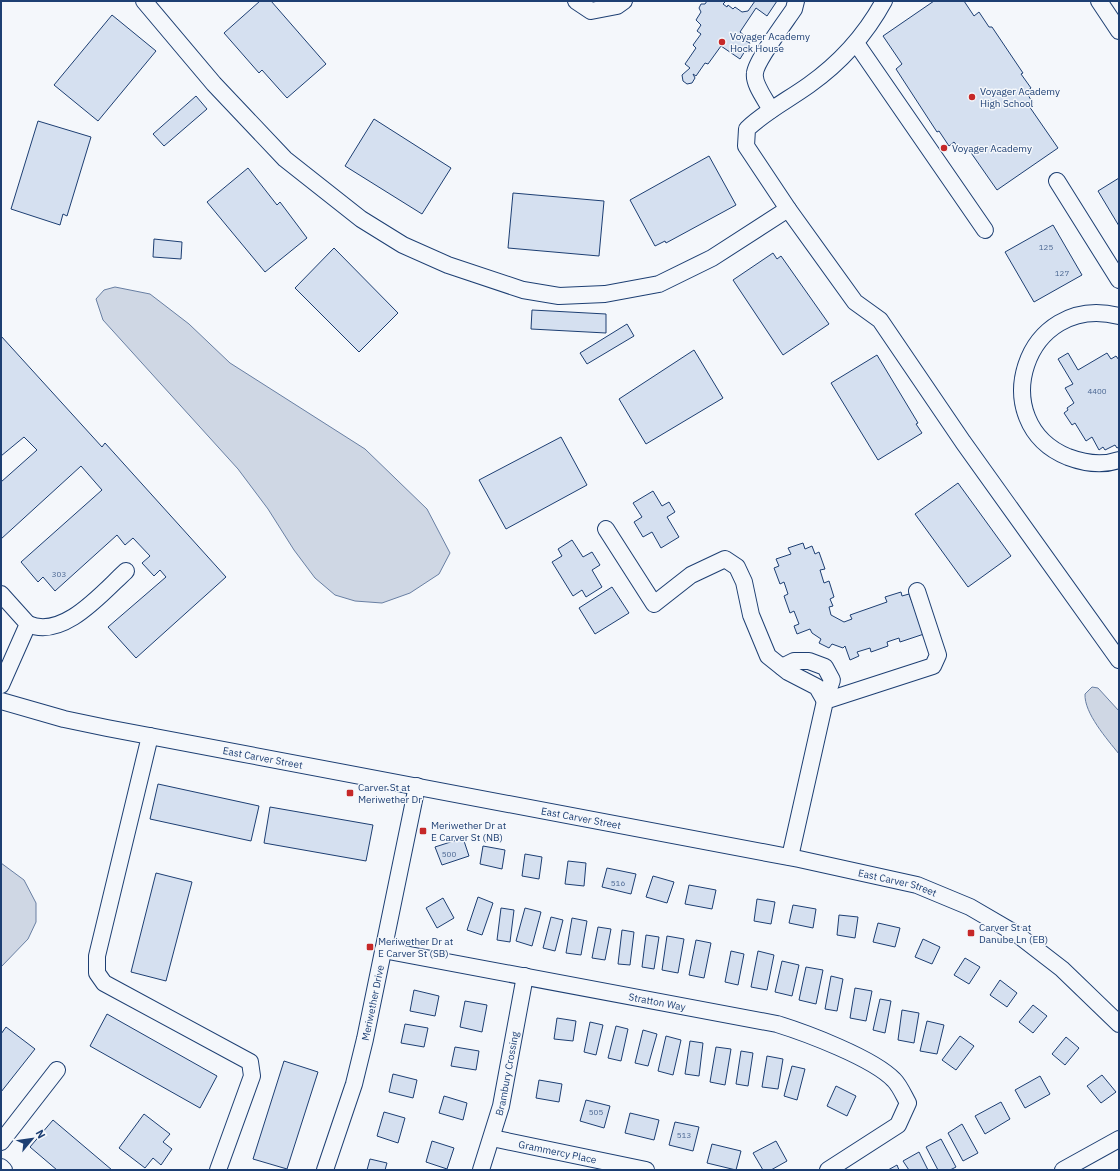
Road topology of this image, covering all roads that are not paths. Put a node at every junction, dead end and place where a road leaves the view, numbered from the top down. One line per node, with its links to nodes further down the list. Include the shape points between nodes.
1 (144, 1): 11 (street, via 214,84 285,159 361,219 403,245 454,268 523,290 559,296 605,294 658,284 712,258)
2 (576, 1): 3 (street, via 591,11 617,6)
3 (624, 1)
4 (796, 1): 9 (street, via 794,9 754,72 756,82)
5 (884, 1): 8 (street)
6 (1099, 1): 7 (street)
7 (1119, 31)
8 (856, 43): 9 (street, via 836,64 810,85); 12 (street)
9 (771, 110): 11 (street, via 747,129 746,146)
10 (1057, 181): 13 (street)
11 (788, 209): 21 (street, via 855,302 880,320 963,442)
12 (985, 230)
13 (1119, 280)
14 (1119, 316): 15 (street, via 1089,313 1072,316 1057,324 1043,335 1032,349 1022,382 1023,400 1028,416 1036,432 1048,445 1079,461 1096,463)
15 (1119, 460)
16 (606, 529): 24 (street, via 654,604 691,575 725,559 737,567 744,582 751,615 768,656 817,687)
17 (126, 571): 20 (street, via 74,617 60,625 37,628)
18 (917, 591): 24 (street, via 938,655 933,666)
19 (1, 594): 20 (street)
20 (28, 624): 22 (street)
21 (1119, 660)
22 (1, 685)
23 (1, 701): 25 (street, East Carver Street, via 64,719)
24 (825, 701): 27 (street)
25 (150, 736): 26 (street, East Carver Street); 39 (street, via 97,956 97,973 104,983 250,1062 252,1076)
26 (417, 786): 27 (street, East Carver Street); 28 (street, Meriwether Drive)
27 (790, 857): 30 (street, East Carver Street, via 917,885 970,906 1018,934 1040,951)
28 (383, 950): 29 (street, Stratton Way); 40 (street, Meriwether Drive, via 354,1084)
29 (525, 976): 33 (street, Brambury Crossing, via 501,1106); 43 (street, Stratton Way, via 777,1024 803,1032 878,1067 894,1080 908,1103 898,1125)
30 (1119, 1024)
31 (57, 1070): 35 (street)
32 (1119, 1131): 36 (street)
33 (492, 1138): 41 (street, Brambury Crossing); 42 (street, Grammercy Place)
34 (1119, 1139): 36 (street)
35 (1, 1142)
36 (1087, 1155): 44 (street)
37 (1, 1167): 38 (street)
38 (4, 1170)
39 (218, 1170)
40 (325, 1170)
41 (481, 1170)
42 (646, 1170)
43 (828, 1170)
44 (1063, 1170)

